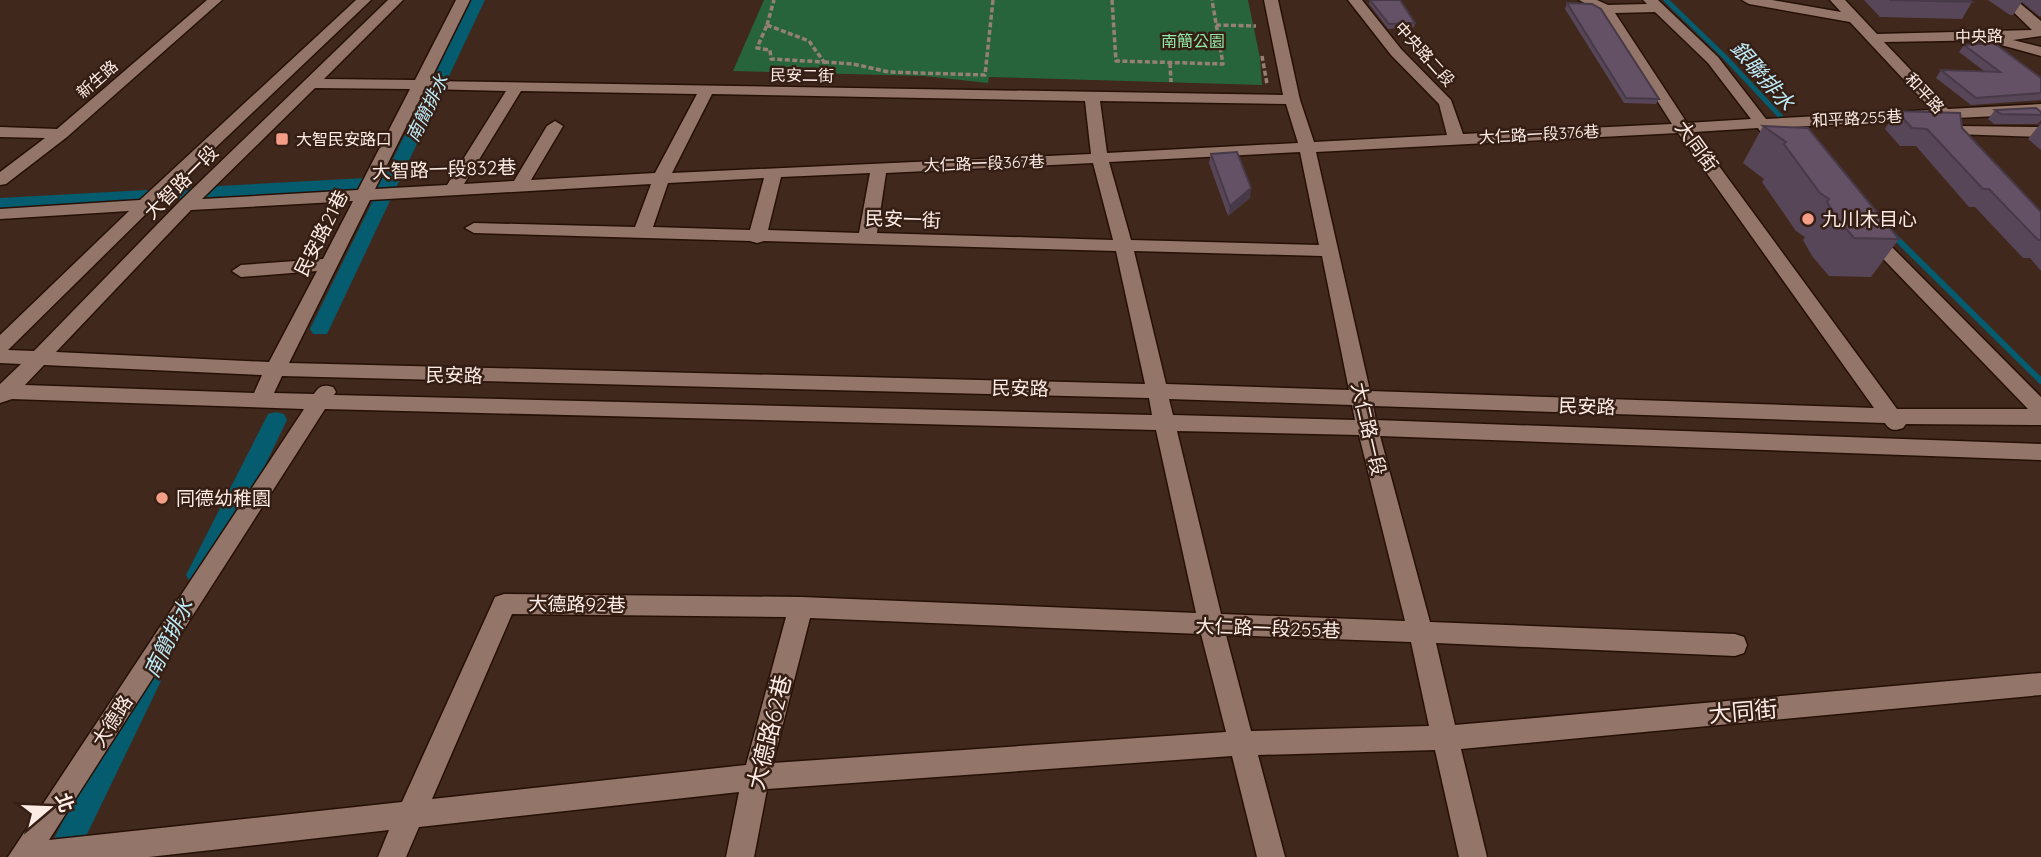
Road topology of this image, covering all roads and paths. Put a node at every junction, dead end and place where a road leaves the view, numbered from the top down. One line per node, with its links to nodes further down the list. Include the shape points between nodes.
1 (215, 0): 41 (street, 新生路)
2 (365, 0): 54 (street, 大智路一段)
3 (394, 0): 27 (street, 大智路一段)
4 (463, 0): 29 (street, 民安路21巷)
5 (774, 0): 18 (path)
6 (993, 0): 24 (path, via 985,75 889,72)
7 (1112, 0): 25 (path, via 1116,61)
8 (1212, 0): 19 (path)
9 (1270, 0): 32 (street, 大仁路一段)
10 (1356, 0): 42 (street, 中央路二段, via 1396,52 1446,103)
11 (1586, 0): 16 (street)
12 (1749, 0): 17 (street)
13 (1837, 0): 17 (street, 和平路)
14 (2008, 0): 21 (street, 中央路, via 2039,26 2039,32)
15 (1653, 4): 16 (street); 35 (street, via 1713,60)
16 (1606, 9): 37 (street, 大同街)
17 (1856, 19): 22 (street, 和平路)
18 (767, 25): 24 (path, via 797,33 820,51); 24 (path, via 757,48 770,50 771,59)
19 (1216, 25): 20 (path); 25 (path, via 1223,64)
20 (1256, 26)
21 (1986, 36): 22 (street, 中央路); 23 (street)
22 (1873, 38): 34 (street, 和平路)
23 (2041, 52)
24 (824, 62)
25 (1170, 63): 26 (path)
26 (1171, 82)
27 (312, 83): 29 (street, 民安二街); 55 (street, 大智路一段)
28 (517, 85): 29 (street, 民安二街); 30 (street, 民安二街); 52 (street)
29 (421, 86): 53 (street, 民安路21巷)
30 (706, 91): 31 (street, 民安二街); 49 (street)
31 (1092, 98): 32 (street, 民安二街); 46 (street)
32 (1293, 100): 44 (street, 大仁路一段)
33 (2041, 108): 34 (street, 和平路255巷)
34 (1944, 114): 35 (street, 和平路255巷); 38 (street, 和平路)
35 (1766, 123): 37 (street, 大仁路一段376巷); 43 (street)
36 (555, 126): 51 (street)
37 (1684, 127): 42 (street, 大仁路一段376巷); 77 (street, 大同街)
38 (1960, 131): 40 (street); 45 (street, 和平路)
39 (0, 132): 41 (street)
40 (2041, 132)
41 (61, 134): 50 (street, 新生路)
42 (1456, 139): 44 (street, 大仁路一段376巷)
43 (1778, 141)
44 (1307, 146): 46 (street, 大仁路一段367巷); 63 (street, 大仁路一段)
45 (1978, 150)
46 (1100, 158): 47 (street, 大仁路一段367巷); 62 (street)
47 (879, 167): 48 (street, 大仁路一段367巷); 61 (street)
48 (774, 173): 49 (street, 大仁路一段367巷); 60 (street)
49 (661, 178): 51 (street, 大智路一段832巷); 59 (street)
50 (0, 180)
51 (519, 187): 52 (street, 大智路一段832巷)
52 (451, 192): 53 (street, 大智路一段832巷)
53 (365, 194): 55 (street, 大智路一段832巷); 64 (street, 民安路21巷)
54 (145, 205): 56 (street); 66 (street, 大智路一段)
55 (186, 205): 68 (street, 大智路一段)
56 (0, 214)
57 (1856, 221): 76 (street)
58 (474, 228): 59 (street, 民安一街)
59 (642, 233): 60 (street, 民安一街)
60 (758, 238): 61 (street, 民安一街)
61 (867, 239): 62 (street, 民安一街)
62 (1124, 247): 63 (street, 民安一街); 71 (street)
63 (1331, 251): 73 (street, 大仁路一段)
64 (328, 264): 65 (street); 69 (street, 民安路21巷)
65 (241, 271)
66 (0, 346)
67 (0, 356): 68 (street, 民安路)
68 (40, 357): 69 (street, 民安路); 72 (street, 大智路一段)
69 (278, 368): 70 (street, 民安路); 74 (street, 民安路21巷)
70 (337, 372): 71 (street, 民安路); 75 (street, 大德路)
71 (1156, 391): 73 (street, 民安路); 79 (street)
72 (2, 393): 74 (street, 民安路)
73 (1362, 398): 77 (street, 民安路); 80 (street, 大仁路一段)
74 (260, 400): 75 (street, 民安路)
75 (321, 401): 79 (street, 民安路); 92 (street, 大德路)
76 (2041, 410)
77 (1891, 416): 78 (street, 民安路); 81 (street, 大同街)
78 (2041, 417)
79 (1164, 424): 80 (street, 民安路); 84 (street)
80 (1367, 426): 81 (street, 民安路); 85 (street, 大仁路一段)
81 (1912, 445): 82 (street, 民安路)
82 (2041, 452)
83 (801, 607): 84 (street, 大仁路一段255巷); 90 (street, 大德路62巷); 91 (street, 大德路92巷, via 504,604)
84 (1212, 625): 85 (street, 大仁路一段255巷); 89 (street)
85 (1421, 634): 86 (street, 大仁路一段255巷); 88 (street, 大仁路一段)
86 (1735, 645)
87 (2041, 684): 88 (street, 大同街)
88 (1445, 738): 89 (street, 大同街); 96 (street, 大仁路一段)
89 (1243, 743): 90 (street, 大同街); 95 (street)
90 (756, 777): 91 (street, 大同街); 94 (street, 大德路62巷)
91 (411, 813): 92 (street, 大同街); 93 (street, 大德路92巷)
92 (22, 857)
93 (392, 857)
94 (740, 857)
95 (1271, 857)
96 (1473, 857)

